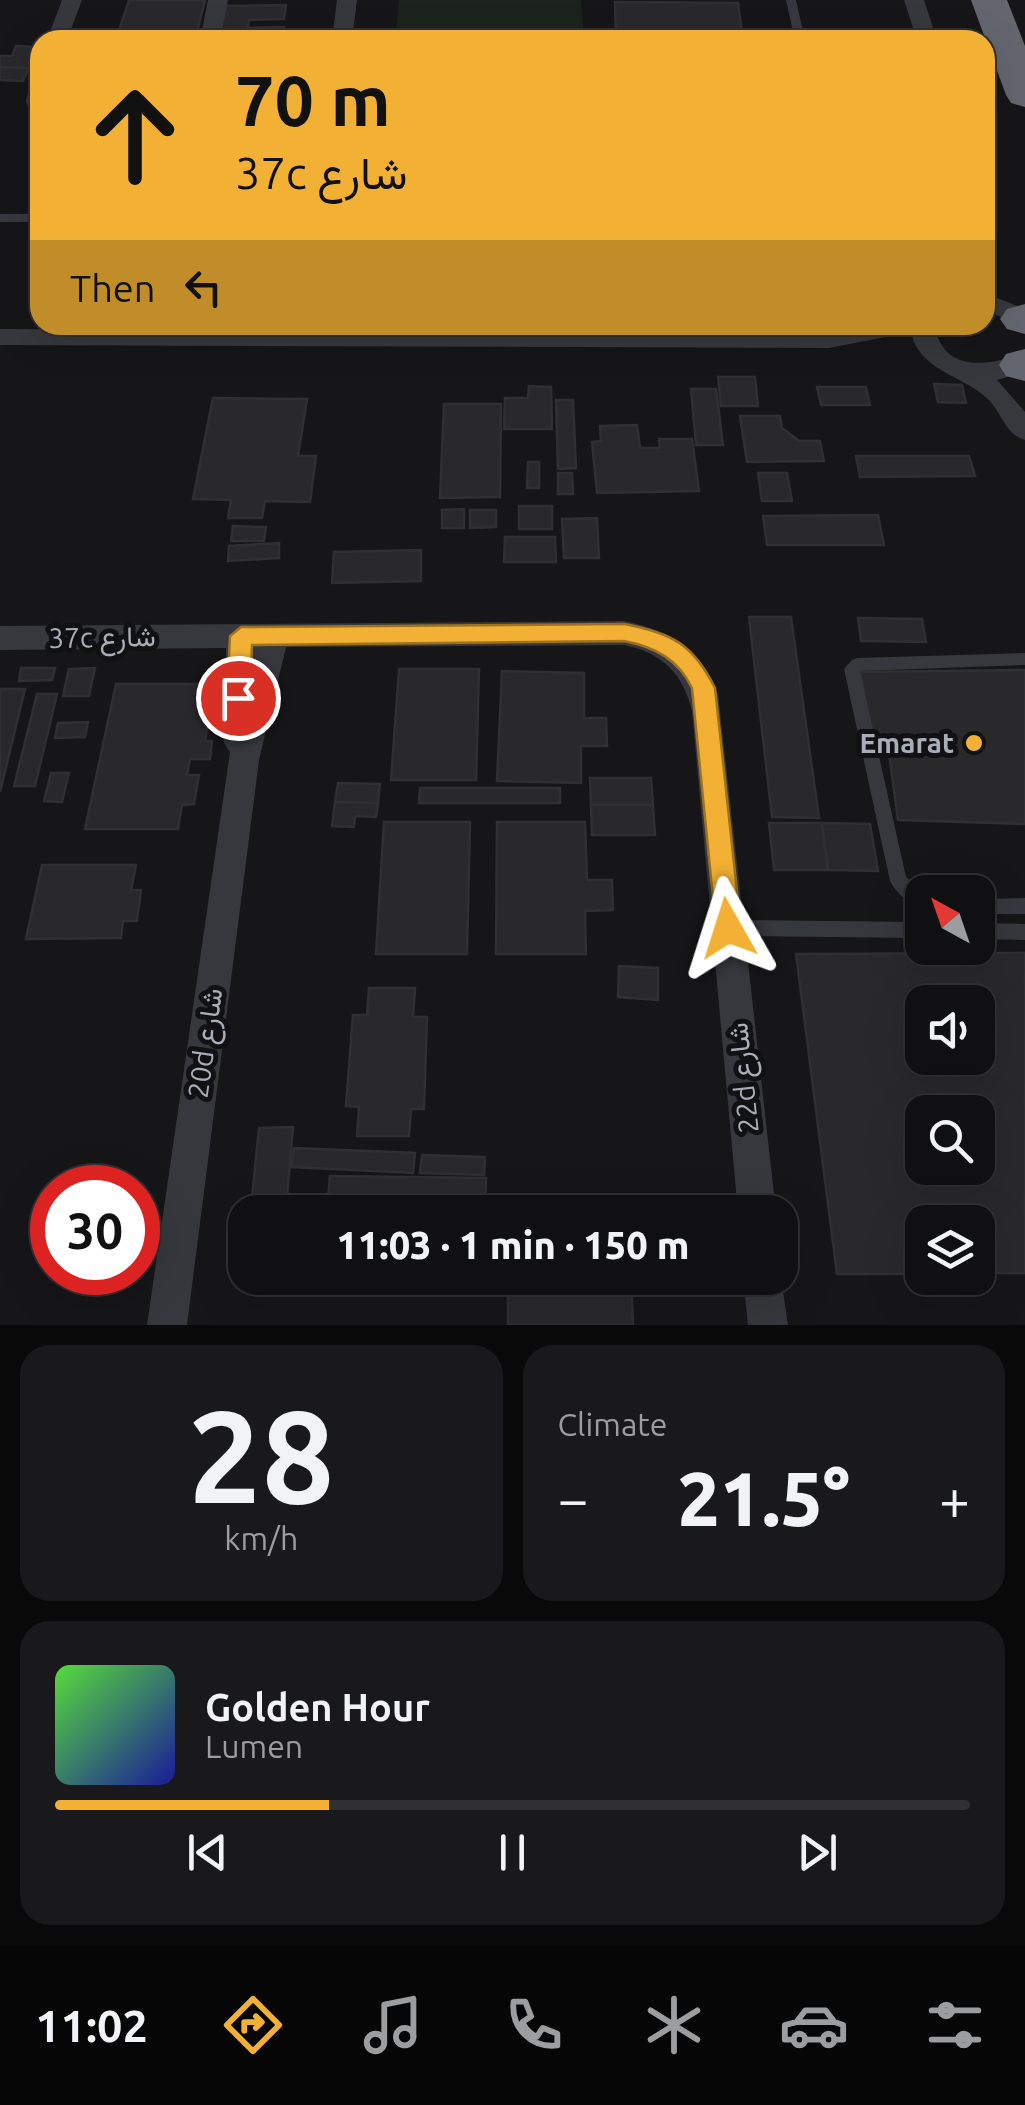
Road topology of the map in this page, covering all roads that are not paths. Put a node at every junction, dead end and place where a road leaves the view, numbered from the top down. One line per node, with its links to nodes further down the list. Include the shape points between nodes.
1 (72, 0): 9 (street)
2 (218, 0): 10 (street)
3 (348, 0): 11 (street)
4 (792, 0): 12 (lane)
5 (914, 0): 13 (street)
6 (989, 0): 14 (highway)
7 (1019, 0): 8 (highway)
8 (1025, 14)
9 (61, 30)
10 (212, 30)
11 (344, 30)
12 (798, 30)
13 (923, 30)
14 (1025, 95)
15 (0, 218): 16 (lane)
16 (30, 218)
17 (995, 302): 24 (street)
18 (114, 335): 22 (street)
19 (685, 335): 23 (street)
20 (855, 335): 23 (street)
21 (923, 335): 25 (street)
22 (0, 337)
23 (828, 340): 25 (street)
24 (1018, 342): 26 (street, via 1002,372)
25 (935, 355): 26 (street)
26 (965, 370): 27 (street, via 998,393)
27 (1025, 431)
28 (624, 632): 30 (street, 37c شارع); 37 (street, 22d شارع, via 674,649 703,688)
29 (241, 636): 30 (street, 37c شارع); 31 (street, 37c شارع); 33 (street, 20d شارع)
30 (274, 636): 33 (street, 20d شارع)
31 (0, 638)
32 (1025, 658): 34 (lane, via 852,669 898,880)
33 (243, 760): 43 (street, 20d شارع)
34 (905, 886)
35 (995, 906): 36 (lane)
36 (1025, 906)
37 (728, 928): 38 (lane); 41 (street, 22d شارع)
38 (905, 930)
39 (995, 931): 40 (lane)
40 (1025, 932)
41 (755, 1195)
42 (765, 1295): 44 (street)
43 (166, 1325)
44 (768, 1325)

